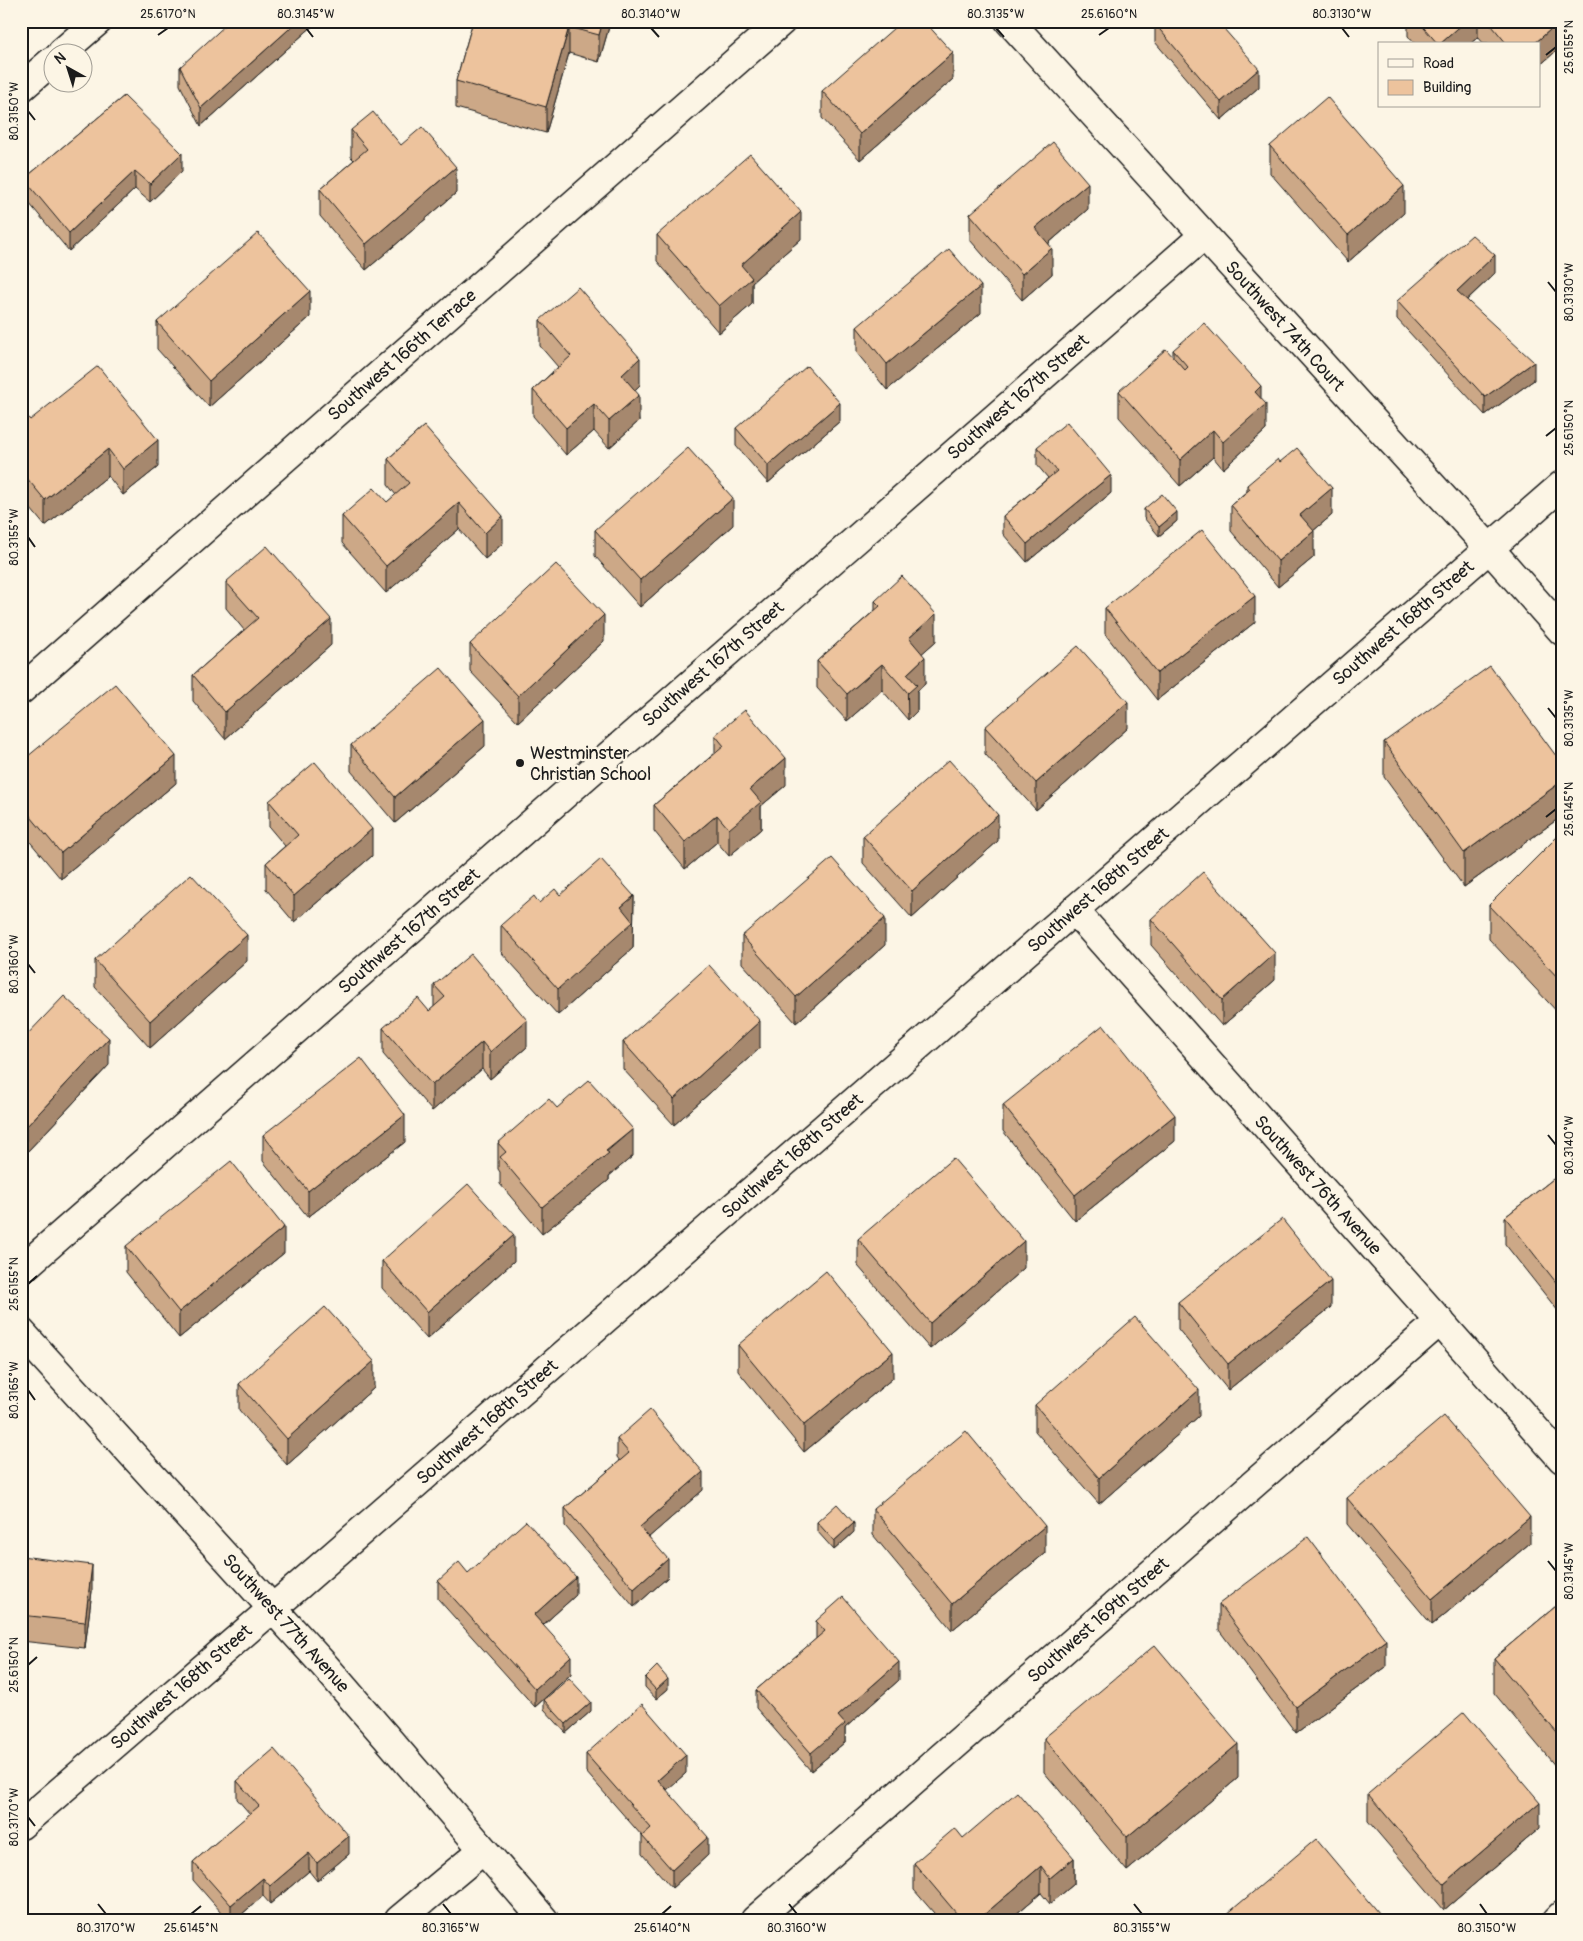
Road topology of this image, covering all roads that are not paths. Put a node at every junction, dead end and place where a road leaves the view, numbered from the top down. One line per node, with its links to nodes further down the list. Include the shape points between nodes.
1 (98, 21): 4 (street)
2 (782, 21): 11 (street, Southwest 166th Terrace)
3 (1009, 21): 7 (street, Southwest 74th Court)
4 (74, 42)
5 (42, 70): 6 (street)
6 (21, 88)
7 (1203, 236): 9 (street, Southwest 74th Court); 13 (street, Southwest 167th Street)
8 (1562, 485): 9 (street, Southwest 168th Street)
9 (1489, 548): 10 (street, Southwest 74th Court); 12 (street, Southwest 168th Street)
10 (1562, 631)
11 (21, 690)
12 (1074, 910): 14 (street, Southwest 76th Avenue); 17 (street, Southwest 168th Street)
13 (21, 1270)
14 (1440, 1321): 16 (street, Southwest 76th Avenue); 23 (street, Southwest 169th Street)
15 (21, 1332): 17 (street, Southwest 77th Avenue)
16 (1562, 1460)
17 (272, 1609): 18 (street, Southwest 168th Street); 19 (street, Southwest 77th Avenue)
18 (21, 1825)
19 (482, 1850): 21 (street); 22 (street, Southwest 77th Avenue)
20 (1562, 1915): 24 (street)
21 (399, 1920)
22 (544, 1920)
23 (755, 1920)
24 (1557, 1920)

